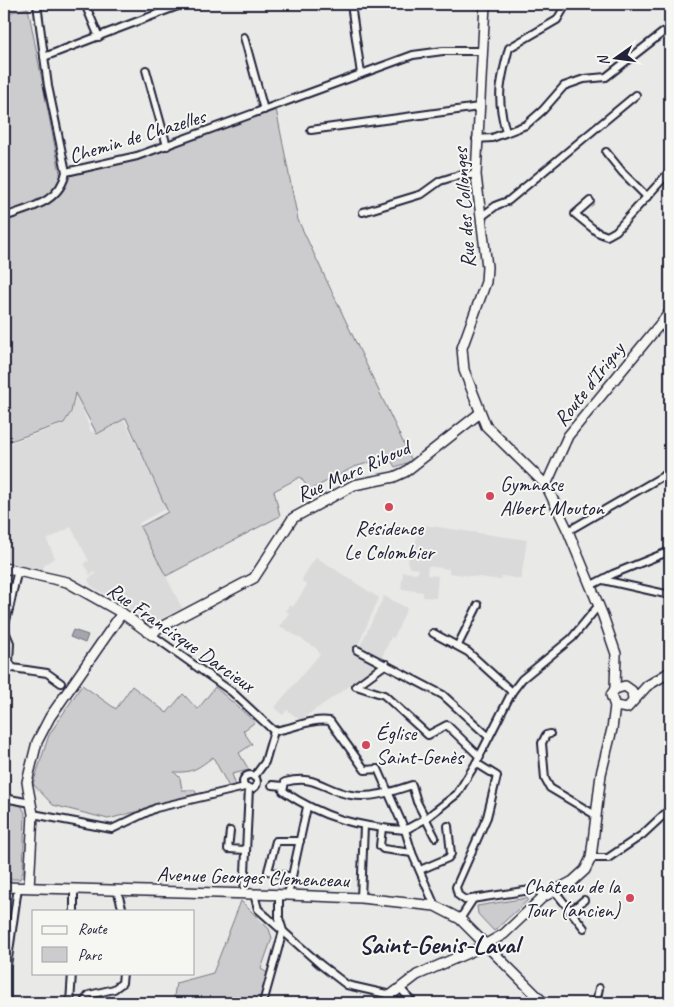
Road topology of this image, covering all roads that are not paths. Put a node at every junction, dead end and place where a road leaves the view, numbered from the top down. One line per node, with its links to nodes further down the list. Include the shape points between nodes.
1 (37, 4): 11 (street)
2 (85, 4): 8 (street)
3 (352, 4): 13 (street)
4 (485, 4): 10 (street, Rue des Collonges)
5 (562, 4): 18 (street, via 564,8 557,20 509,48 499,85 499,108)
6 (178, 5): 8 (street)
7 (670, 27): 18 (street, via 606,77 584,79 564,86 526,125)
8 (99, 37): 11 (street)
9 (244, 37): 16 (street)
10 (481, 51): 13 (street, Chemin de Chazelles, via 413,55); 15 (street, Rue des Collonges)
11 (44, 57): 23 (street)
12 (146, 70): 20 (street)
13 (361, 74): 16 (street, Chemin de Chazelles)
14 (636, 95): 29 (street, via 508,201)
15 (479, 107): 17 (street); 19 (street, Rue des Collonges)
16 (264, 110): 20 (street, Chemin de Chazelles)
17 (311, 130)
18 (506, 132): 19 (street, via 492,138)
19 (476, 139): 24 (street, Rue des Collonges)
20 (168, 146): 23 (street, Chemin de Chazelles)
21 (606, 152): 25 (street, via 622,174)
22 (670, 171): 25 (street)
23 (66, 172): 28 (street, Chemin de Chazelles, via 64,183 46,201)
24 (476, 175): 27 (street, via 459,175 440,181 422,194); 29 (street, Rue des Collonges)
25 (647, 197): 26 (street, via 616,231 607,236 575,214)
26 (590, 201)
27 (363, 212)
28 (4, 217)
29 (481, 217): 33 (street, Rue des Collonges, via 486,282 467,331 462,359)
30 (670, 312): 31 (street, Route d'Irigny)
31 (660, 324): 32 (street); 35 (street, Route d'Irigny, via 568,436)
32 (670, 333)
33 (480, 413): 35 (street, Rue des Collonges, via 491,432); 48 (street, Rue Marc Riboud, via 406,472 354,485 293,518 254,578 157,629)
34 (670, 472): 36 (street)
35 (546, 485): 36 (street, Rue des Collonges)
36 (568, 531): 41 (street, Rue des Collonges)
37 (670, 551): 40 (street)
38 (4, 568): 39 (street, Rue Francisque Darcieux)
39 (18, 571): 45 (street, Rue Francisque Darcieux, via 67,582); 46 (street)
40 (603, 580): 41 (street); 42 (street)
41 (590, 586): 44 (street, Rue des Collonges)
42 (670, 595)
43 (478, 605): 49 (street)
44 (599, 605): 52 (street, Rue des Collonges, via 616,654); 58 (street, via 572,638 525,675)
45 (122, 612): 48 (street, Rue Francisque Darcieux); 70 (street, via 43,730 27,782)
46 (4, 628): 54 (street, via 10,643 9,662 13,668 47,674)
47 (433, 633): 49 (street)
48 (152, 635): 61 (street, Rue Francisque Darcieux, via 232,692)
49 (458, 645): 58 (street)
50 (357, 650): 51 (street)
51 (386, 664): 63 (street, via 443,695); 64 (street, via 356,686 384,694 428,735 447,725)
52 (616, 671): 56 (street); 57 (street, Rue des Collonges)
53 (670, 672): 55 (street)
54 (61, 683)
55 (647, 686): 56 (street); 59 (street)
56 (627, 687): 57 (street); 59 (street, via 633,694)
57 (615, 689): 60 (street, via 611,699)
58 (512, 692): 63 (street)
59 (633, 701): 60 (street, via 630,706)
60 (619, 707): 74 (street, via 601,774)
61 (274, 731): 65 (street, via 265,762); 68 (street, via 302,723 330,721 366,770 378,769)
62 (550, 734): 74 (street, via 542,743 545,779 550,788)
63 (489, 737): 64 (street)
64 (478, 760): 75 (street, via 457,794); 99 (street, via 497,776 487,817 456,887 458,895 465,900)
65 (255, 781): 66 (street, via 268,785); 67 (street); 67 (street, via 251,775 245,777 243,783)
66 (285, 784): 68 (street, via 301,778 354,796); 71 (street, via 283,791)
67 (247, 788): 73 (street, via 156,808 112,829); 83 (street)
68 (389, 793): 75 (street, via 412,785); 79 (street)
69 (4, 798): 70 (street)
70 (31, 803): 73 (street)
71 (307, 807): 76 (street, via 328,817); 82 (street)
72 (670, 809): 85 (street, via 642,835 608,858)
73 (33, 814): 90 (street)
74 (597, 816): 85 (street)
75 (425, 819): 79 (street); 81 (street)
76 (364, 826): 78 (street); 98 (street)
77 (448, 826): 86 (street, via 451,854)
78 (382, 828): 79 (street); 84 (street, via 380,846 383,850)
79 (405, 830): 84 (street)
80 (230, 831): 83 (street, via 228,849)
81 (435, 837)
82 (300, 841): 87 (street); 87 (street, via 276,841 268,871)
83 (246, 850): 94 (street)
84 (412, 853): 86 (street)
85 (591, 858): 93 (street, via 585,870 573,881)
86 (420, 870): 101 (street)
87 (291, 877): 96 (street)
88 (4, 887): 89 (street, Avenue Georges Clemenceau)
89 (18, 887): 90 (street, Avenue Georges Clemenceau); 114 (street, via 7,966)
90 (29, 887): 91 (street, Avenue Georges Clemenceau)
91 (74, 889): 92 (street, Avenue Georges Clemenceau); 102 (street)
92 (117, 890): 94 (street, Avenue Georges Clemenceau); 103 (street)
93 (554, 890): 97 (street); 104 (street)
94 (244, 894): 95 (street, Avenue Georges Clemenceau)
95 (254, 894): 96 (street, Avenue Georges Clemenceau); 107 (street, via 258,909)
96 (284, 895): 98 (street, Avenue Georges Clemenceau); 107 (street, via 279,918)
97 (543, 897): 99 (street, via 537,889); 108 (street, via 504,934)
98 (361, 898): 101 (street, Avenue Georges Clemenceau)
99 (473, 899): 105 (street)
100 (584, 900): 104 (street)
101 (435, 906): 105 (street, Avenue Georges Clemenceau)
102 (74, 910)
103 (122, 910)
104 (571, 911): 106 (street)
105 (460, 919): 108 (street, Avenue Georges Clemenceau)
106 (584, 928)
107 (283, 931): 113 (street, via 347,985); 117 (street)
108 (486, 944): 112 (street, via 417,975); 119 (street, Avenue Georges Clemenceau)
109 (72, 974): 115 (street)
110 (122, 974): 116 (street, via 122,983 114,989 89,995)
111 (599, 988): 120 (street)
112 (401, 989): 113 (street); 118 (street)
113 (391, 999)
114 (7, 1003)
115 (70, 1003)
116 (84, 1003)
117 (263, 1003)
118 (413, 1003)
119 (544, 1003)
120 (596, 1003)

